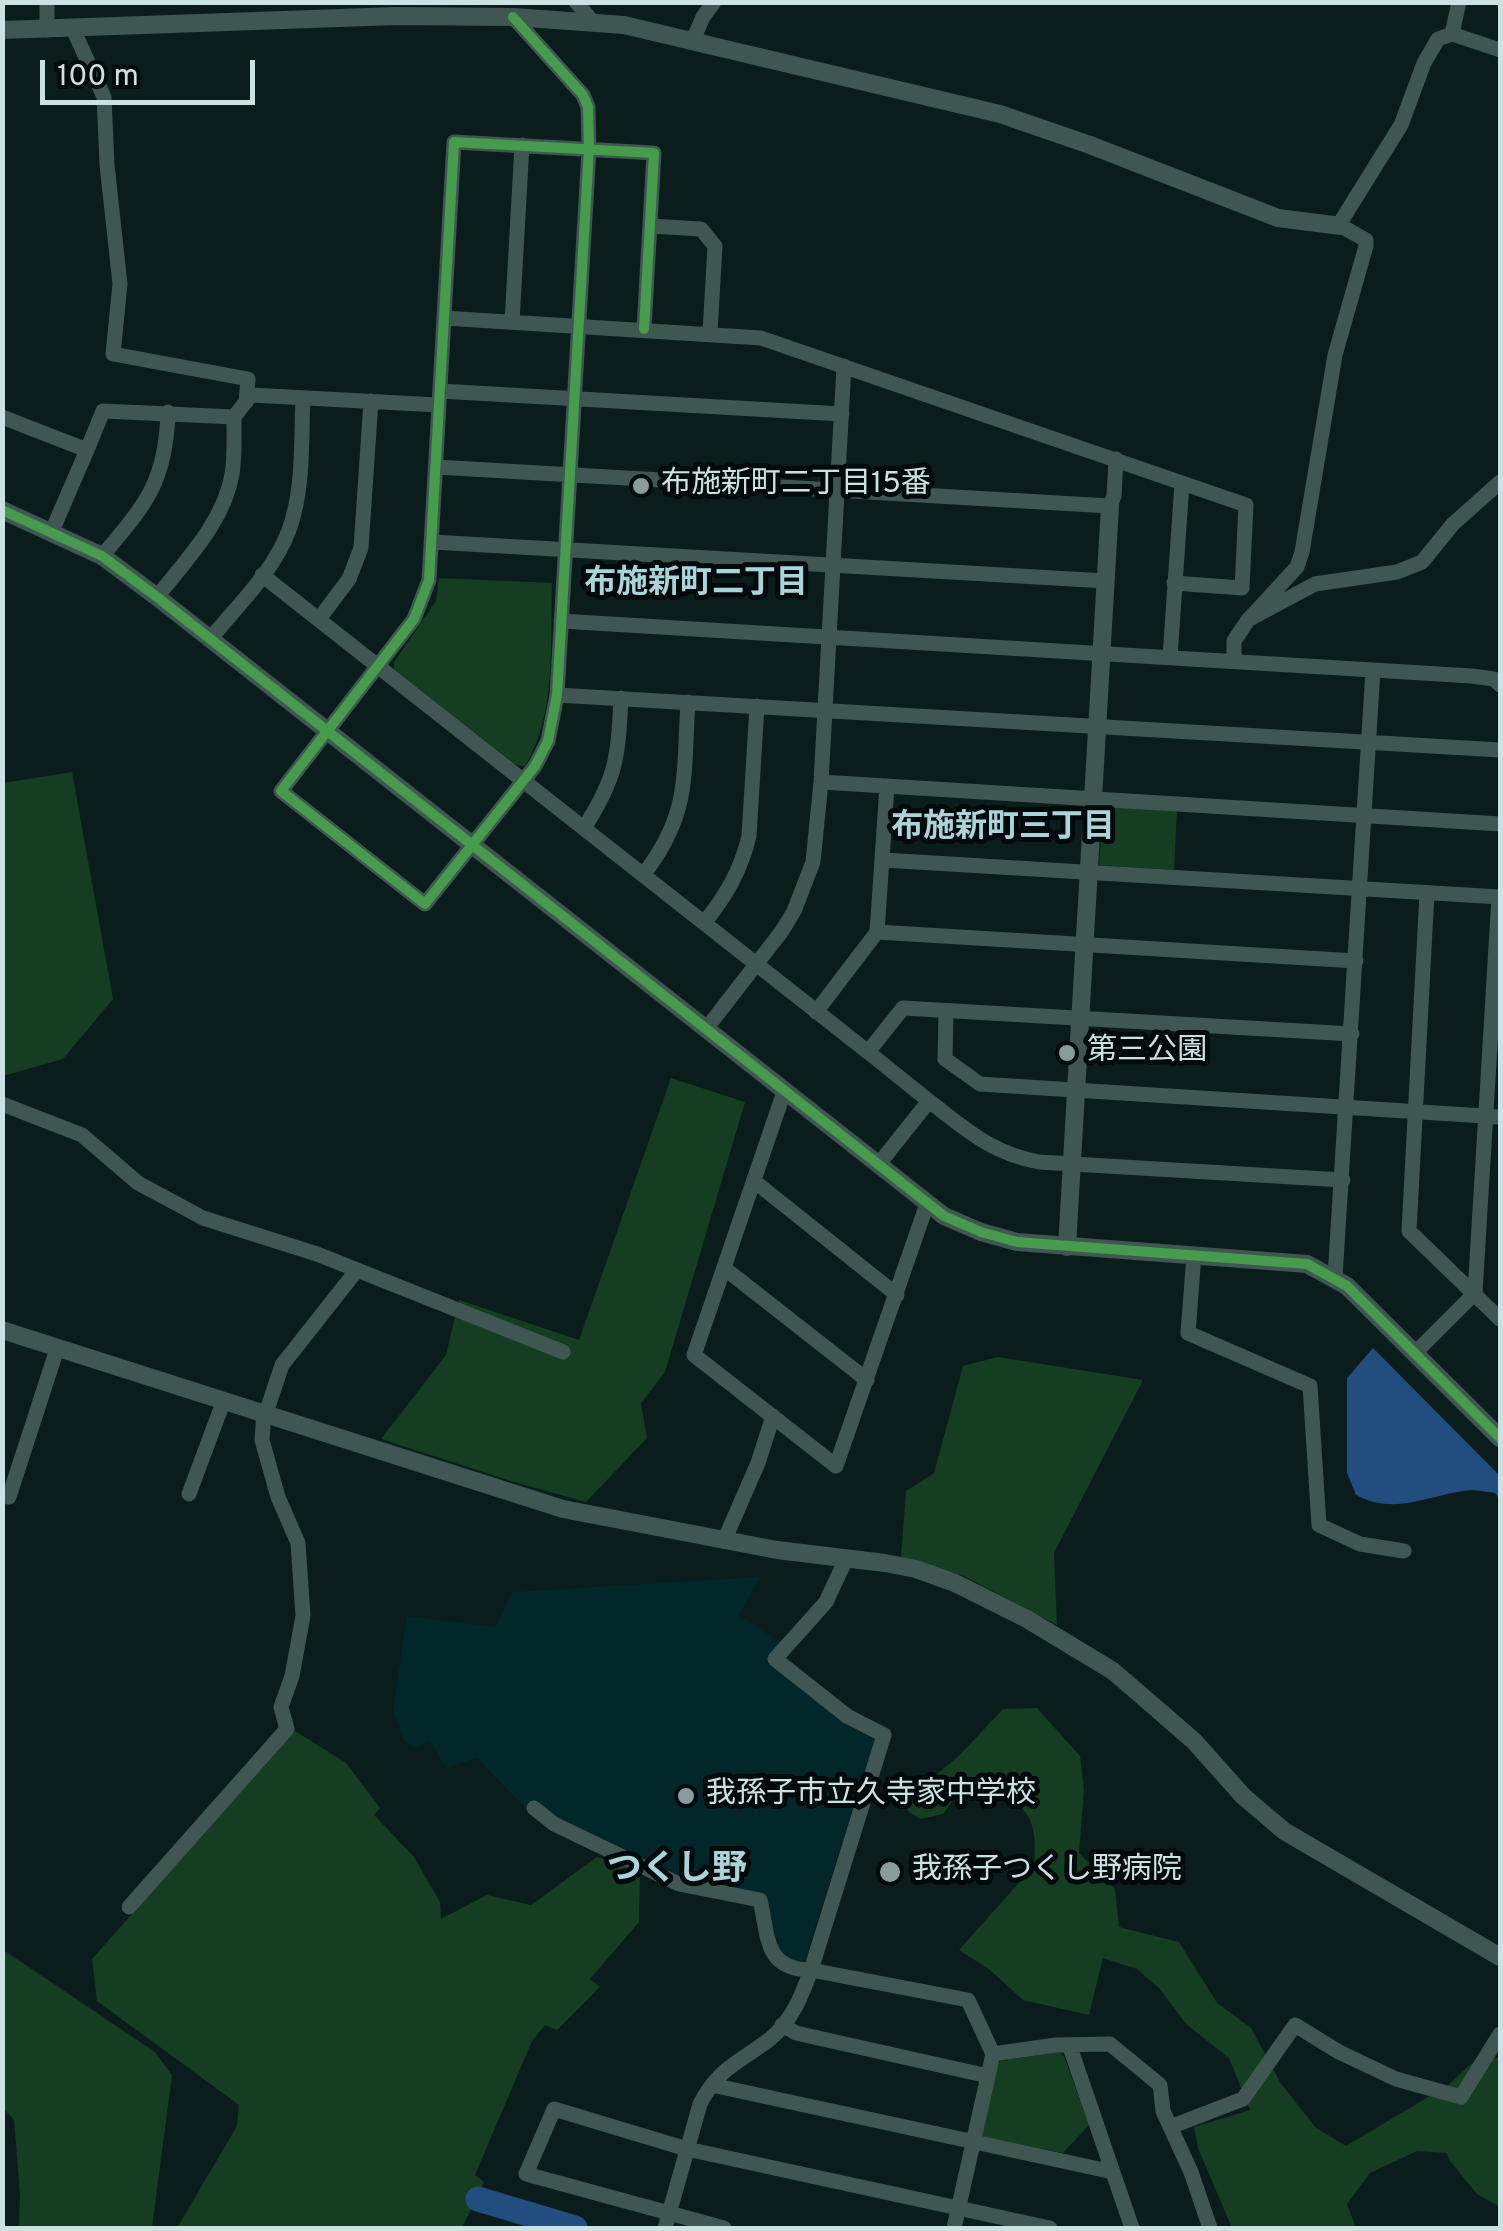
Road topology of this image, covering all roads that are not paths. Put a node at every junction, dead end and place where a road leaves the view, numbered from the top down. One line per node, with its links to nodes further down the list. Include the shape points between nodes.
1 (47, 2): 8 (street)
2 (576, 2): 6 (street)
3 (714, 2): 11 (street)
4 (1459, 2): 10 (street)
5 (513, 17): 6 (street); 9 (street); 14 (street, via 583,95)
6 (593, 22): 11 (street)
7 (2, 30): 8 (street)
8 (47, 30): 9 (street)
9 (73, 30): 26 (street, via 104,97 120,284 113,354 248,379)
10 (1452, 34): 12 (street); 16 (street, via 1432,46 1401,125)
11 (693, 40): 16 (street, via 1000,114 1278,218)
12 (1500, 50)
13 (522, 145): 14 (street); 17 (street, via 454,142); 18 (street)
14 (589, 149): 15 (street, via 654,153); 19 (street)
15 (650, 226): 20 (street); 21 (street, via 701,229 715,246)
16 (1340, 226): 51 (street, via 1366,246 1335,355 1302,552)
17 (444, 318): 18 (street); 24 (street)
18 (512, 322): 19 (street)
19 (578, 325): 20 (street); 25 (street)
20 (644, 329): 21 (street)
21 (710, 333): 22 (street, via 761,338)
22 (844, 366): 29 (street); 33 (street)
23 (303, 398): 26 (street, via 252,395); 27 (street); 46 (street, via 294,512)
24 (439, 398): 25 (street); 27 (street); 34 (street)
25 (574, 399): 29 (street); 35 (street)
26 (246, 402): 31 (street)
27 (371, 402): 50 (street, via 361,548 349,579)
28 (168, 412): 31 (street); 32 (street, via 102,410); 44 (street, via 155,485)
29 (842, 414): 38 (street)
30 (2, 416): 32 (street)
31 (234, 417): 49 (street, via 226,499)
32 (87, 450): 41 (street)
33 (1116, 459): 37 (street); 39 (street)
34 (436, 467): 35 (street); 42 (street)
35 (570, 474): 38 (street); 43 (street)
36 (1500, 482): 51 (street, via 1422,562 1315,584)
37 (1182, 483): 48 (street); 48 (street, via 1246,505 1242,588)
38 (838, 488): 39 (street); 45 (street)
39 (1110, 506): 47 (street)
40 (2, 510): 41 (street)
41 (52, 531): 44 (street)
42 (433, 542): 43 (street); 58 (street, via 422,601)
43 (566, 548): 45 (street); 52 (street)
44 (102, 556): 49 (street)
45 (834, 563): 47 (street); 53 (street)
46 (262, 575): 50 (street); 54 (street)
47 (1106, 580): 55 (street)
48 (1174, 584): 56 (street)
49 (158, 597): 54 (street)
50 (319, 619): 58 (street)
51 (1248, 620): 57 (street, via 1234,641)
52 (561, 621): 53 (street); 61 (street)
53 (829, 636): 55 (street); 65 (street)
54 (211, 638): 67 (street)
55 (1102, 654): 56 (street); 66 (street)
56 (1170, 657): 57 (street)
57 (1234, 660): 59 (street)
58 (378, 666): 67 (street); 70 (street)
59 (1373, 670): 60 (street, via 1482,677); 68 (street)
60 (1500, 685)
61 (557, 695): 62 (street); 70 (street, via 548,741)
62 (621, 698): 63 (street); 76 (street, via 615,770)
63 (688, 702): 64 (street); 80 (street, via 681,804 665,846)
64 (757, 706): 65 (street); 84 (street, via 749,836 730,888)
65 (824, 710): 66 (street); 71 (street)
66 (1097, 726): 68 (street); 73 (street)
67 (328, 730): 77 (street); 77 (street, via 280,791 425,904)
68 (1369, 742): 69 (street); 74 (street)
69 (1500, 750)
70 (524, 781): 76 (street); 77 (street)
71 (821, 782): 72 (street); 88 (street, via 804,889)
72 (887, 786): 73 (street); 78 (street)
73 (1093, 798): 74 (street); 79 (street)
74 (1365, 816): 75 (street); 81 (street)
75 (1500, 824)
76 (584, 828): 80 (street)
77 (472, 845): 92 (street)
78 (883, 860): 79 (street); 85 (street)
79 (1088, 872): 81 (street); 86 (street)
80 (643, 875): 84 (street)
81 (1361, 888): 82 (street); 87 (street)
82 (1427, 893): 83 (street); 100 (street)
83 (1500, 897): 101 (street)
84 (704, 923): 88 (street)
85 (877, 932): 86 (street); 90 (street)
86 (1084, 945): 87 (street); 91 (street)
87 (1356, 962): 93 (street)
88 (759, 964): 90 (street); 92 (street)
89 (946, 1011): 91 (street); 94 (street, via 903,1008); 96 (street, via 944,1059 980,1084)
90 (816, 1012): 94 (street)
91 (1080, 1018): 93 (street); 96 (street)
92 (706, 1029): 95 (street)
93 (1352, 1034): 99 (street)
94 (868, 1052): 97 (street)
95 (784, 1092): 103 (street); 104 (street)
96 (1077, 1092): 99 (street); 102 (street)
97 (929, 1101): 102 (street, via 1012,1157); 103 (street)
98 (2, 1104): 110 (street, via 82,1135 138,1183 202,1218)
99 (1348, 1108): 100 (street); 105 (street)
100 (1414, 1112): 101 (street); 112 (street, via 1408,1231)
101 (1493, 1116): 112 (street)
102 (1073, 1164): 105 (street); 107 (street)
103 (878, 1165): 106 (street)
104 (754, 1180): 109 (street); 113 (street)
105 (1344, 1180): 111 (street)
106 (926, 1204): 107 (street, via 981,1232); 113 (street)
107 (1068, 1246): 108 (street)
108 (1194, 1255): 111 (street, via 1307,1264); 127 (street, via 1188,1333 1310,1386 1320,1525 1360,1544)
109 (724, 1268): 119 (street); 122 (street, via 694,1355)
110 (357, 1270): 117 (street); 121 (street, via 282,1365)
111 (1335, 1276): 118 (street)
112 (1475, 1293): 114 (street); 118 (street)
113 (896, 1295): 119 (street)
114 (1500, 1319)
115 (2, 1330): 116 (street)
116 (57, 1349): 120 (street); 125 (street)
117 (563, 1352)
118 (1414, 1353): 123 (street)
119 (867, 1380): 122 (street, via 836,1466)
120 (224, 1400): 121 (street); 124 (street)
121 (265, 1413): 126 (street, via 563,1509); 130 (street, via 262,1440 298,1544 300,1572 302,1616 281,1707 286,1729)
122 (773, 1416): 126 (street)
123 (1500, 1438)
124 (190, 1494)
125 (9, 1497)
126 (724, 1540): 128 (street)
127 (1404, 1551)
128 (846, 1559): 131 (street, via 936,1575 1083,1650 1194,1740 1284,1831); 132 (street, via 826,1602 774,1659 847,1716 884,1735)
129 (534, 1808): 132 (street, via 679,1884 760,1900 774,1958)
130 (129, 1907)
131 (1500, 1957)
132 (811, 1970): 133 (street); 136 (street, via 968,2000)
133 (782, 2025): 137 (street); 138 (street, via 724,2068)
134 (1500, 2034): 139 (street, via 1460,2097 1396,2079 1296,2026 1244,2098)
135 (1070, 2047): 136 (street); 139 (street, via 1110,2044 1160,2085); 142 (street)
136 (993, 2054): 137 (street)
137 (988, 2076): 140 (street)
138 (712, 2085): 140 (street); 141 (street)
139 (1170, 2127): 149 (street)
140 (974, 2142): 142 (street); 143 (street)
141 (687, 2149): 143 (street); 144 (street); 144 (street, via 554,2109 526,2174)
142 (1113, 2172): 148 (street)
143 (958, 2210): 146 (street); 147 (street)
144 (667, 2222): 145 (street)
145 (724, 2228)
146 (954, 2228)
147 (1050, 2228)
148 (1132, 2228)
149 (1210, 2228)

